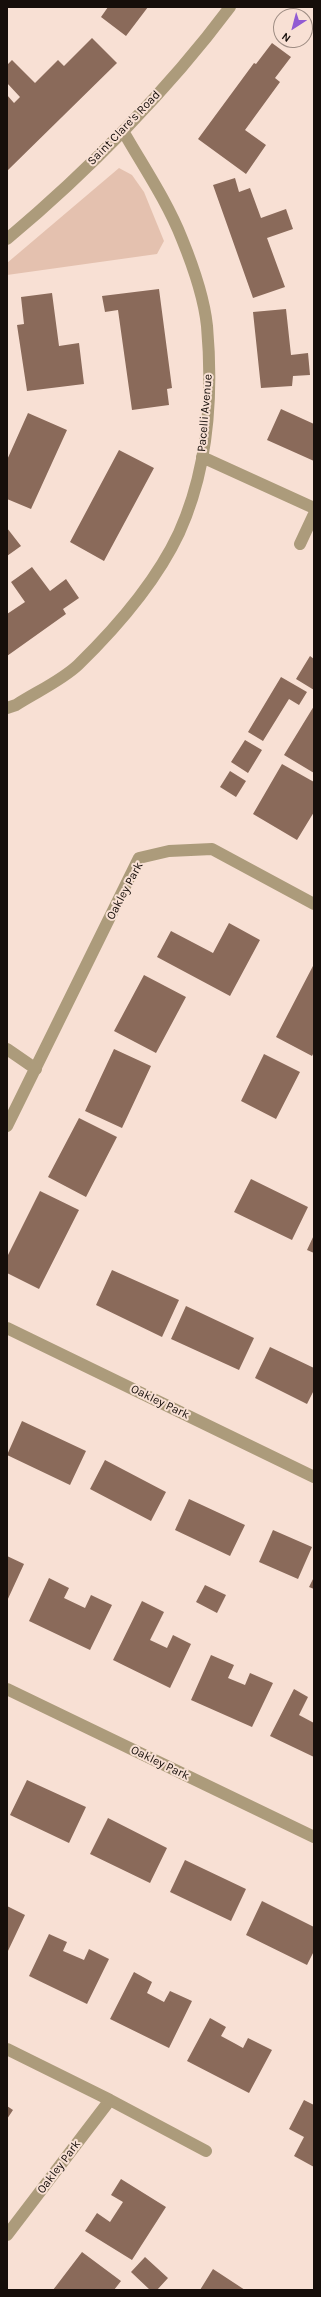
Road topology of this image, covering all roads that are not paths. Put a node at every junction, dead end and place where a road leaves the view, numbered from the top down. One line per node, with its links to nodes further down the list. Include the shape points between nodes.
1 (230, 7): 2 (street, Saint Clare's Road, via 209,35)
2 (123, 131): 3 (street, Saint Clare's Road, via 52,201); 4 (street, Pacelli Avenue, via 178,229 195,276 207,324 209,377)
3 (7, 239)
4 (202, 457): 5 (street); 8 (street, Pacelli Avenue, via 195,488 179,533 152,580 114,627 76,666 16,705)
5 (314, 508)
6 (314, 514): 7 (street)
7 (300, 544)
8 (7, 708)
9 (314, 904): 11 (street, Oakley Park, via 212,849 169,851 139,858)
10 (7, 1049): 11 (street)
11 (36, 1069): 12 (street, Oakley Park)
12 (7, 1126)
13 (7, 1328): 14 (street, Oakley Park)
14 (314, 1477)
15 (7, 1689): 16 (street, Oakley Park)
16 (314, 1837)
17 (7, 2049): 18 (street)
18 (110, 2100): 19 (street); 20 (street, Oakley Park)
19 (206, 2151)
20 (7, 2235)

